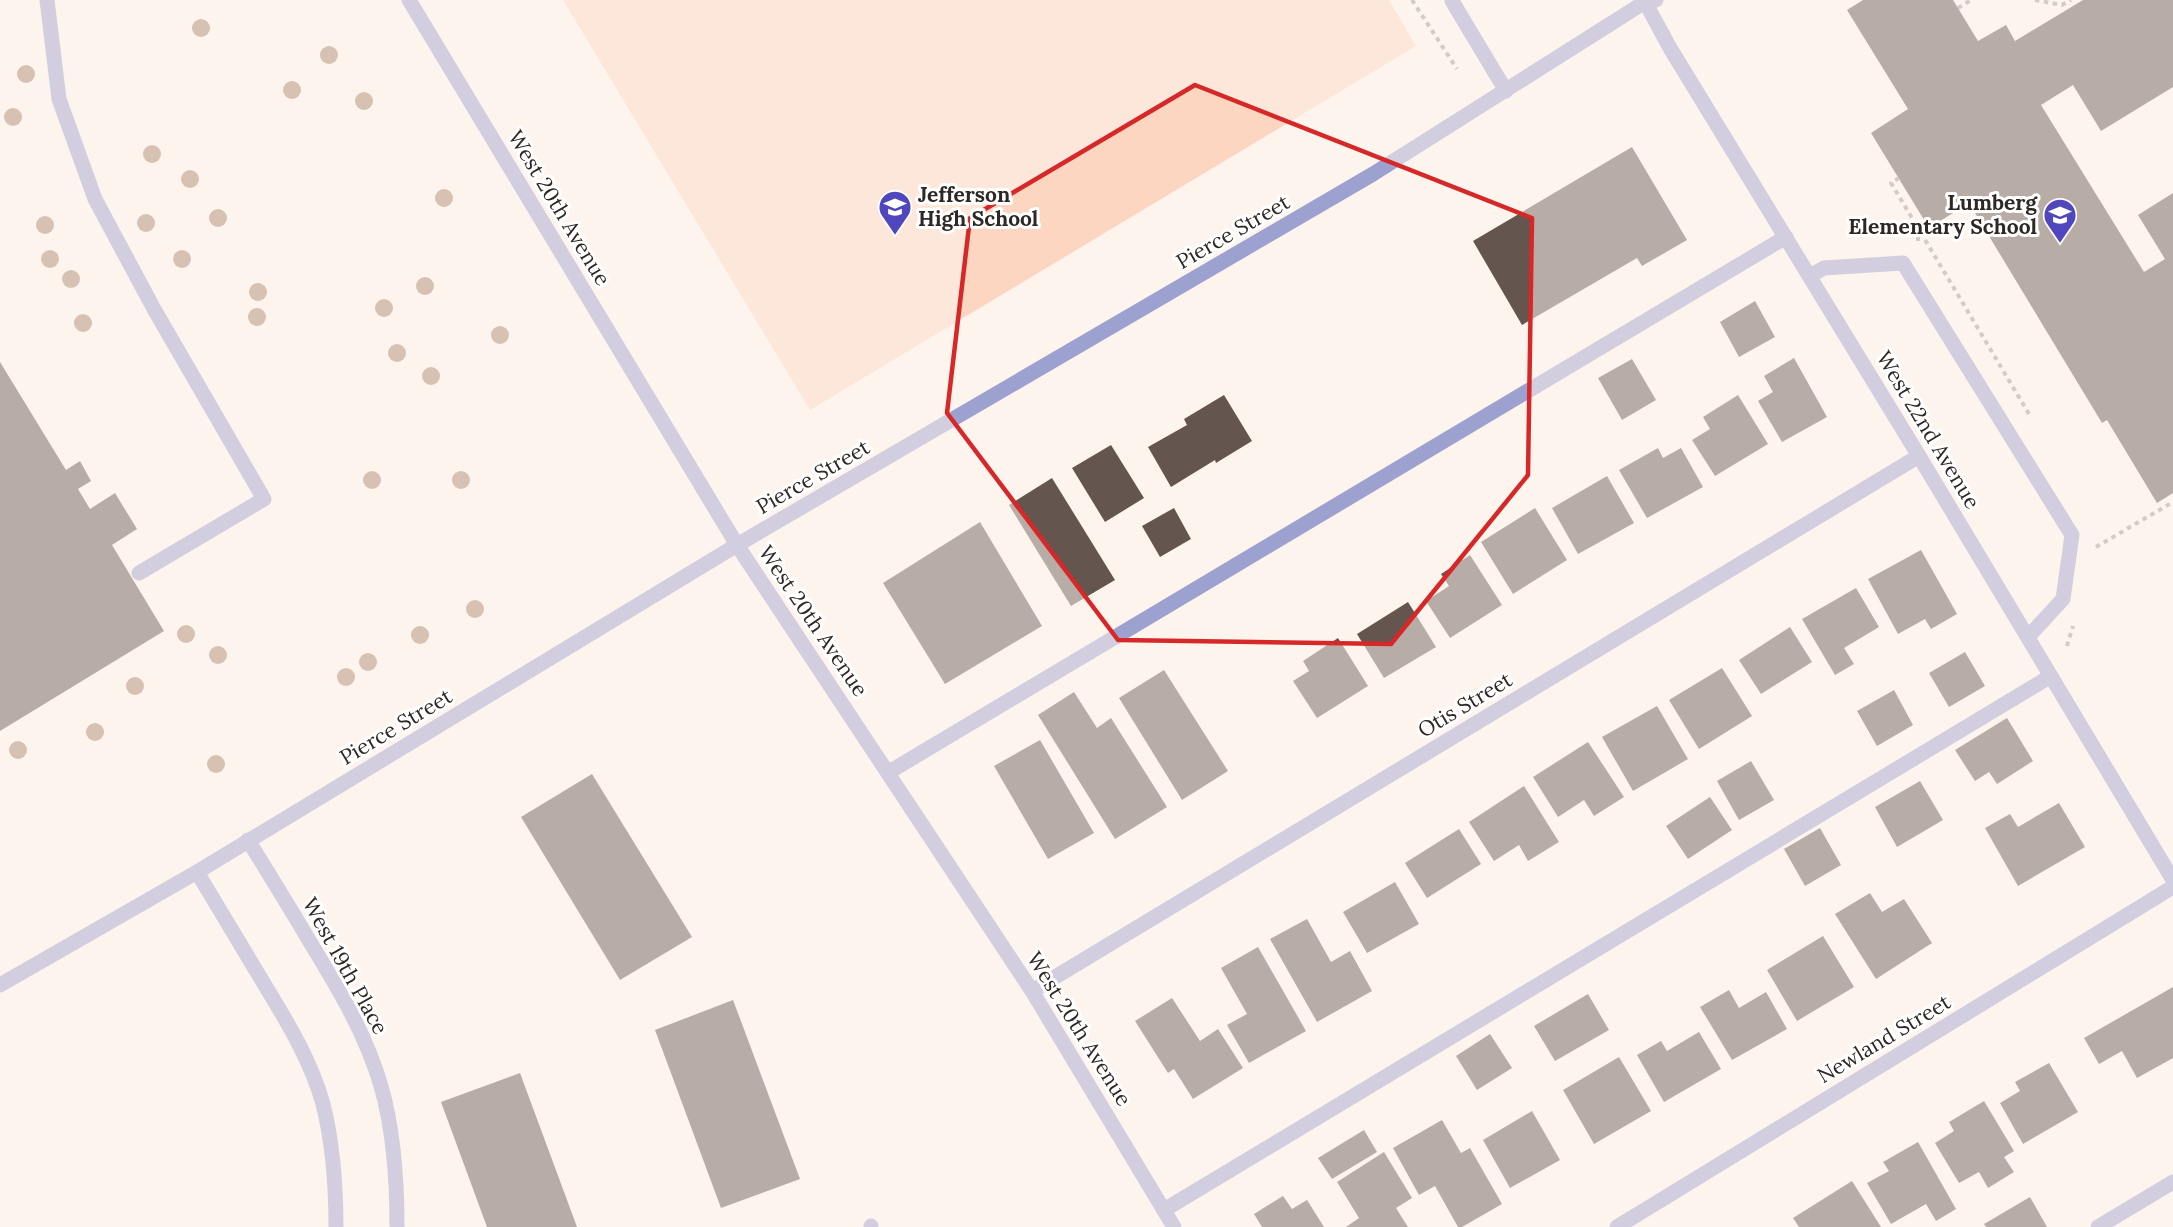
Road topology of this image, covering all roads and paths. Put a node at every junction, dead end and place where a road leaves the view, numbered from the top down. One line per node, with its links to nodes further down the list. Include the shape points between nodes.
1 (47, 0): 20 (street, via 59,99 95,199 264,499)
2 (409, 0): 18 (street, West 20th Avenue)
3 (1412, 0): 10 (path)
4 (1971, 0): 9 (path)
5 (2035, 0): 6 (path, via 2062,5)
6 (2071, 0)
7 (1452, 1): 11 (street)
8 (1649, 1): 11 (street, Pierce Street); 14 (street, West 22nd Avenue, via 1670,48)
9 (1958, 8)
10 (1457, 69)
11 (1506, 91): 18 (street, Pierce Street, via 1373,174)
12 (1899, 178): 13 (path, via 1891,183)
13 (1918, 228)
14 (1786, 237): 15 (street, West 22nd Avenue); 23 (street)
15 (1810, 276): 16 (street, West 22nd Avenue); 21 (street, via 1824,268 1903,263 2072,535 2063,599)
16 (1919, 456): 21 (street, West 22nd Avenue); 29 (street, Otis Street)
17 (2173, 502): 19 (path)
18 (737, 545): 23 (street, West 20th Avenue); 24 (street, Pierce Street)
19 (2096, 547)
20 (139, 573)
21 (2028, 637): 22 (street, West 22nd Avenue)
22 (2051, 676): 26 (street, West 22nd Avenue); 31 (street)
23 (889, 772): 29 (street, West 20th Avenue)
24 (248, 840): 25 (street, Pierce Street); 33 (street, West 19th Place, via 328,972 369,1050 390,1122)
25 (197, 872): 28 (street, Pierce Street); 32 (street, via 297,1040 312,1073 329,1133)
26 (2173, 880)
27 (2173, 887): 35 (street, Newland Street)
28 (0, 985)
29 (1032, 991): 31 (street, West 20th Avenue)
30 (2173, 1182): 36 (street)
31 (1164, 1210): 34 (street, West 20th Avenue)
32 (336, 1227)
33 (397, 1227)
34 (1174, 1227)
35 (1617, 1227)
36 (2098, 1227)

